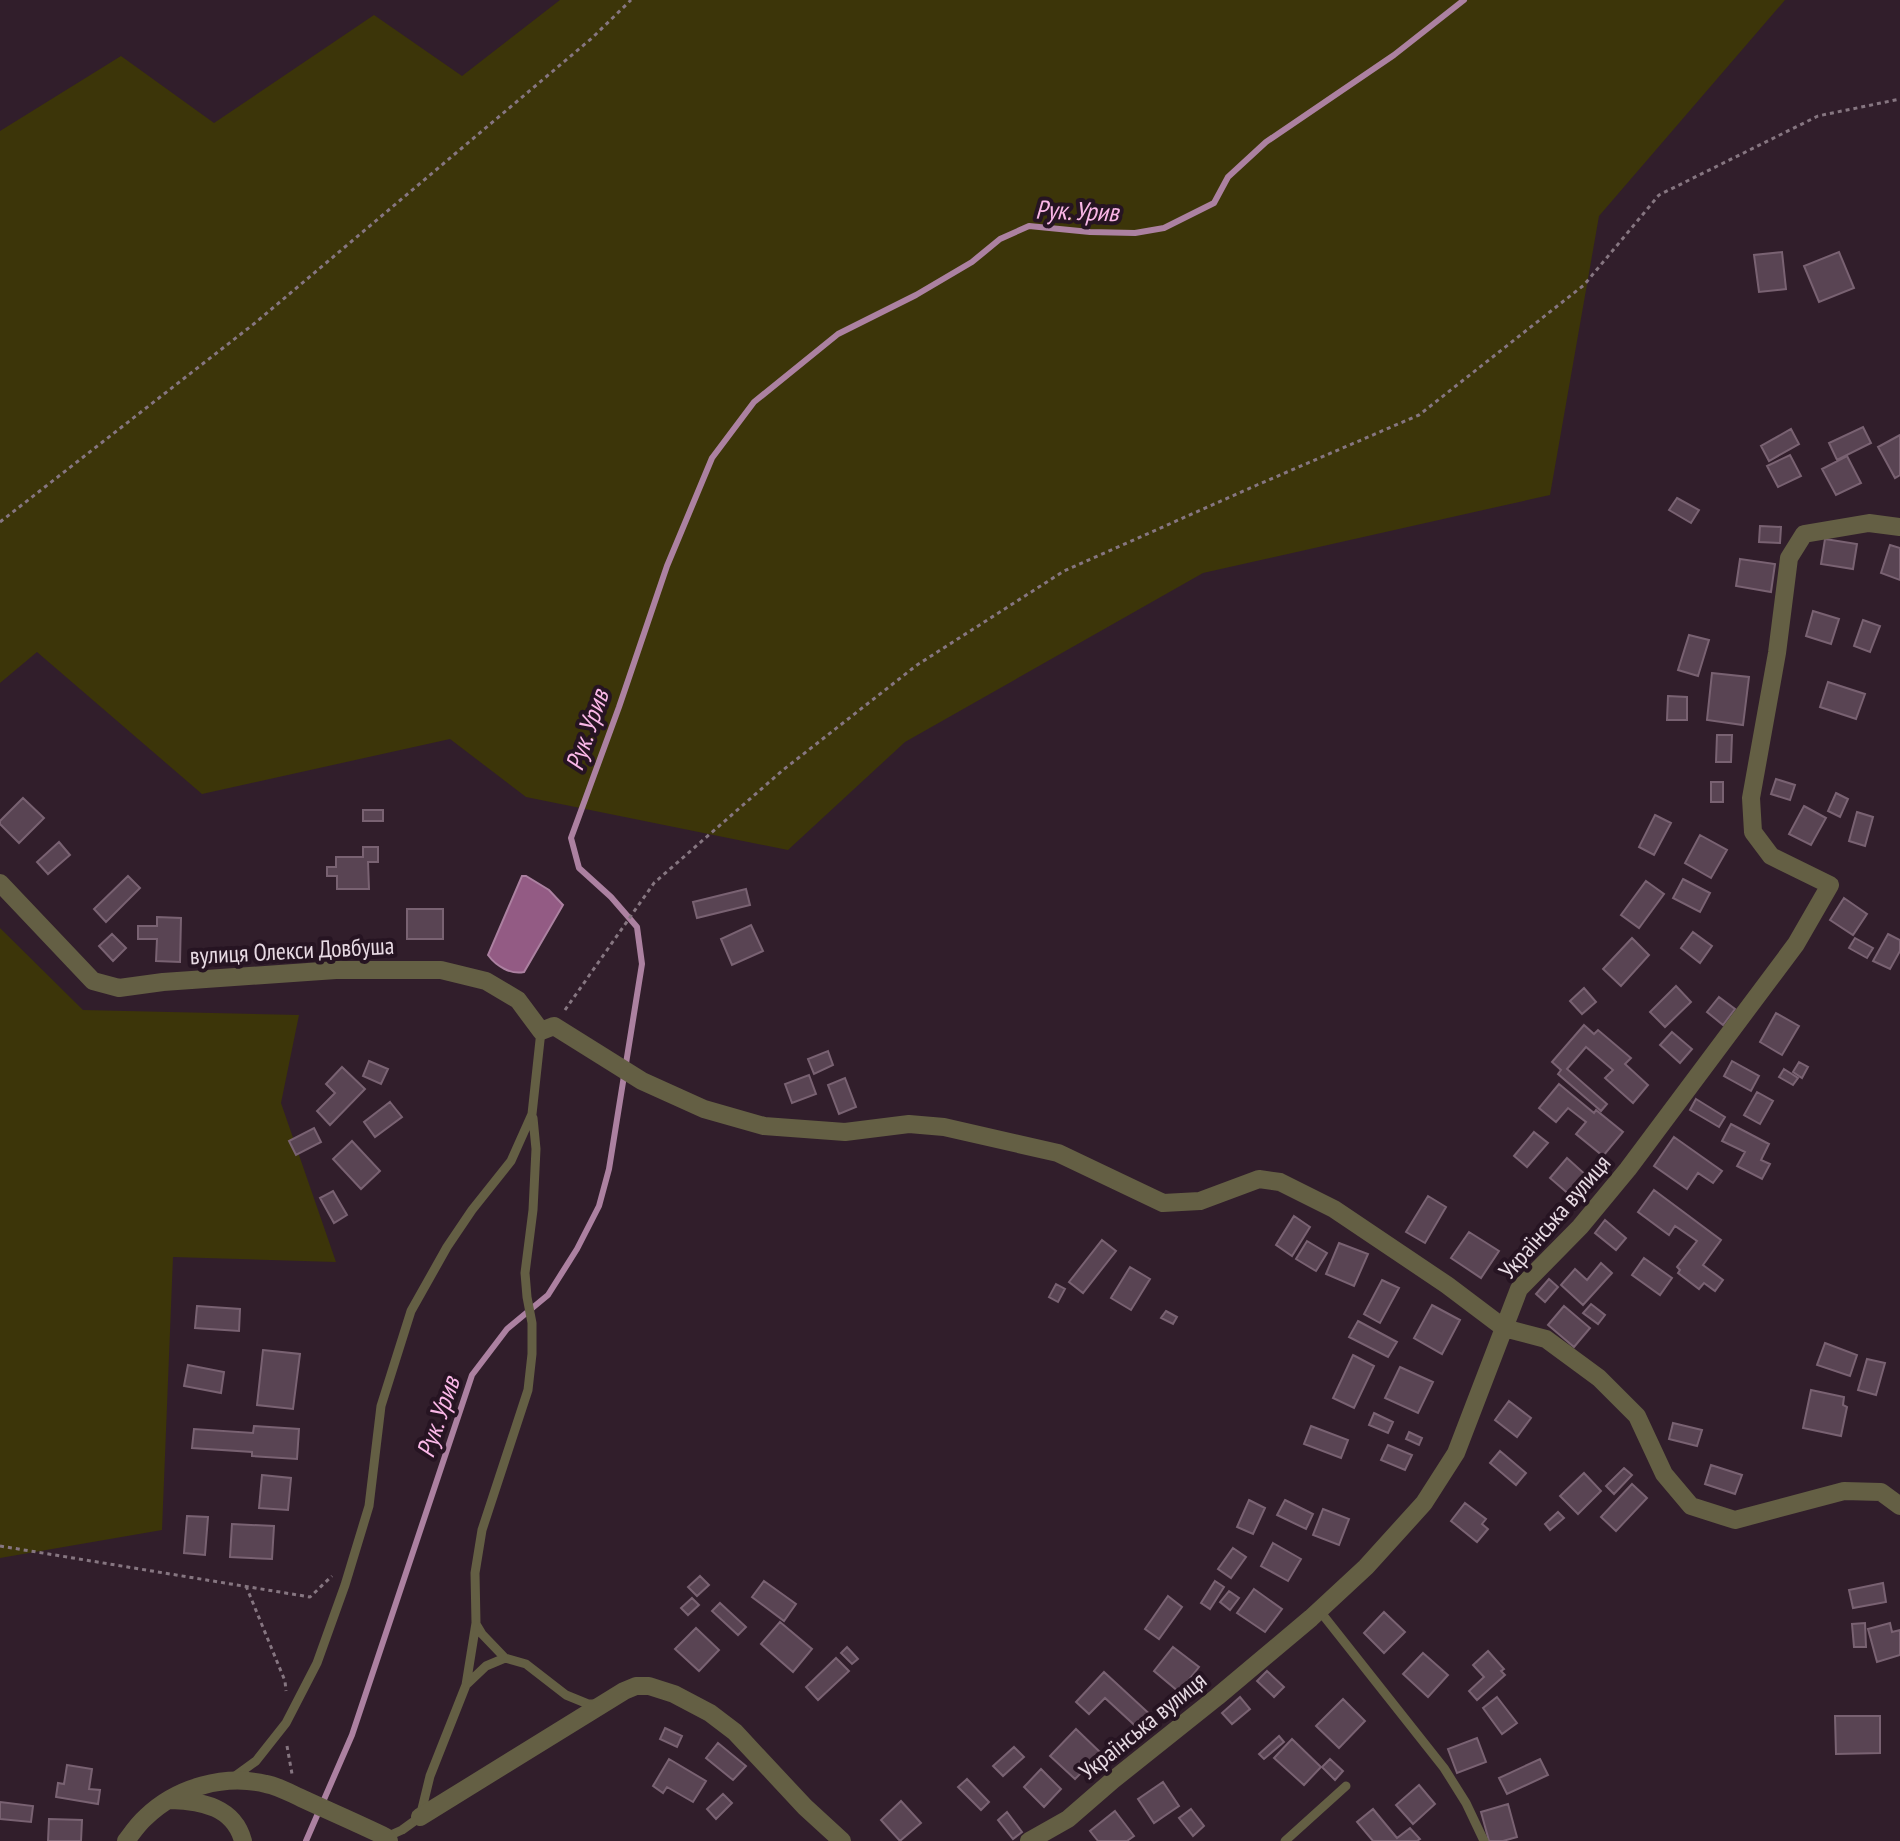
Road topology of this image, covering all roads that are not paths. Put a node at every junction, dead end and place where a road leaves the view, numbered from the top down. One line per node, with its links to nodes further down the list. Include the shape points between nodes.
1 (1900, 527): 5 (street, Українська вулиця, via 1869,523 1804,534 1789,558 1751,798 1753,832 1771,856 1830,885 1796,944 1628,1169 1519,1289)
2 (0, 883): 3 (street, вулиця Олекси Довбуша, via 93,981 119,988 336,970 441,970 486,981 518,1000)
3 (547, 1029): 4 (lane); 5 (street, вулиця Олекси Довбуша, via 704,1109 764,1126 845,1132 909,1124 944,1127 1058,1153 1163,1203 1200,1201 1259,1179 1280,1182 1334,1209)
4 (532, 1114): 8 (lane, via 536,1149 525,1273 532,1354 528,1390 482,1530 475,1573); 12 (lane, via 511,1161 447,1247 411,1311 381,1406 369,1506 317,1663 286,1723 256,1761)
5 (1504, 1328): 6 (street, via 1546,1339 1599,1378 1637,1416 1664,1474 1691,1506 1735,1520 1844,1491 1881,1492); 7 (street, Українська вулиця, via 1456,1453 1424,1503)
6 (1900, 1506)
7 (1319, 1610): 20 (street, Українська вулиця, via 1068,1819); 22 (lane, via 1444,1768)
8 (476, 1623): 9 (lane); 10 (lane)
9 (505, 1658): 10 (lane, via 486,1666); 11 (lane, via 526,1664 566,1695)
10 (466, 1685): 15 (lane, via 430,1776)
11 (603, 1704): 15 (street); 19 (street, via 636,1686 649,1686 710,1713)
12 (231, 1779): 14 (street); 16 (street, via 268,1784)
13 (1346, 1786): 21 (lane)
14 (169, 1800): 17 (street); 18 (street, via 219,1809 236,1824)
15 (420, 1817): 16 (lane)
16 (387, 1839)
17 (126, 1841)
18 (243, 1841)
19 (842, 1841)
20 (1029, 1841)
21 (1285, 1841)
22 (1484, 1841)

